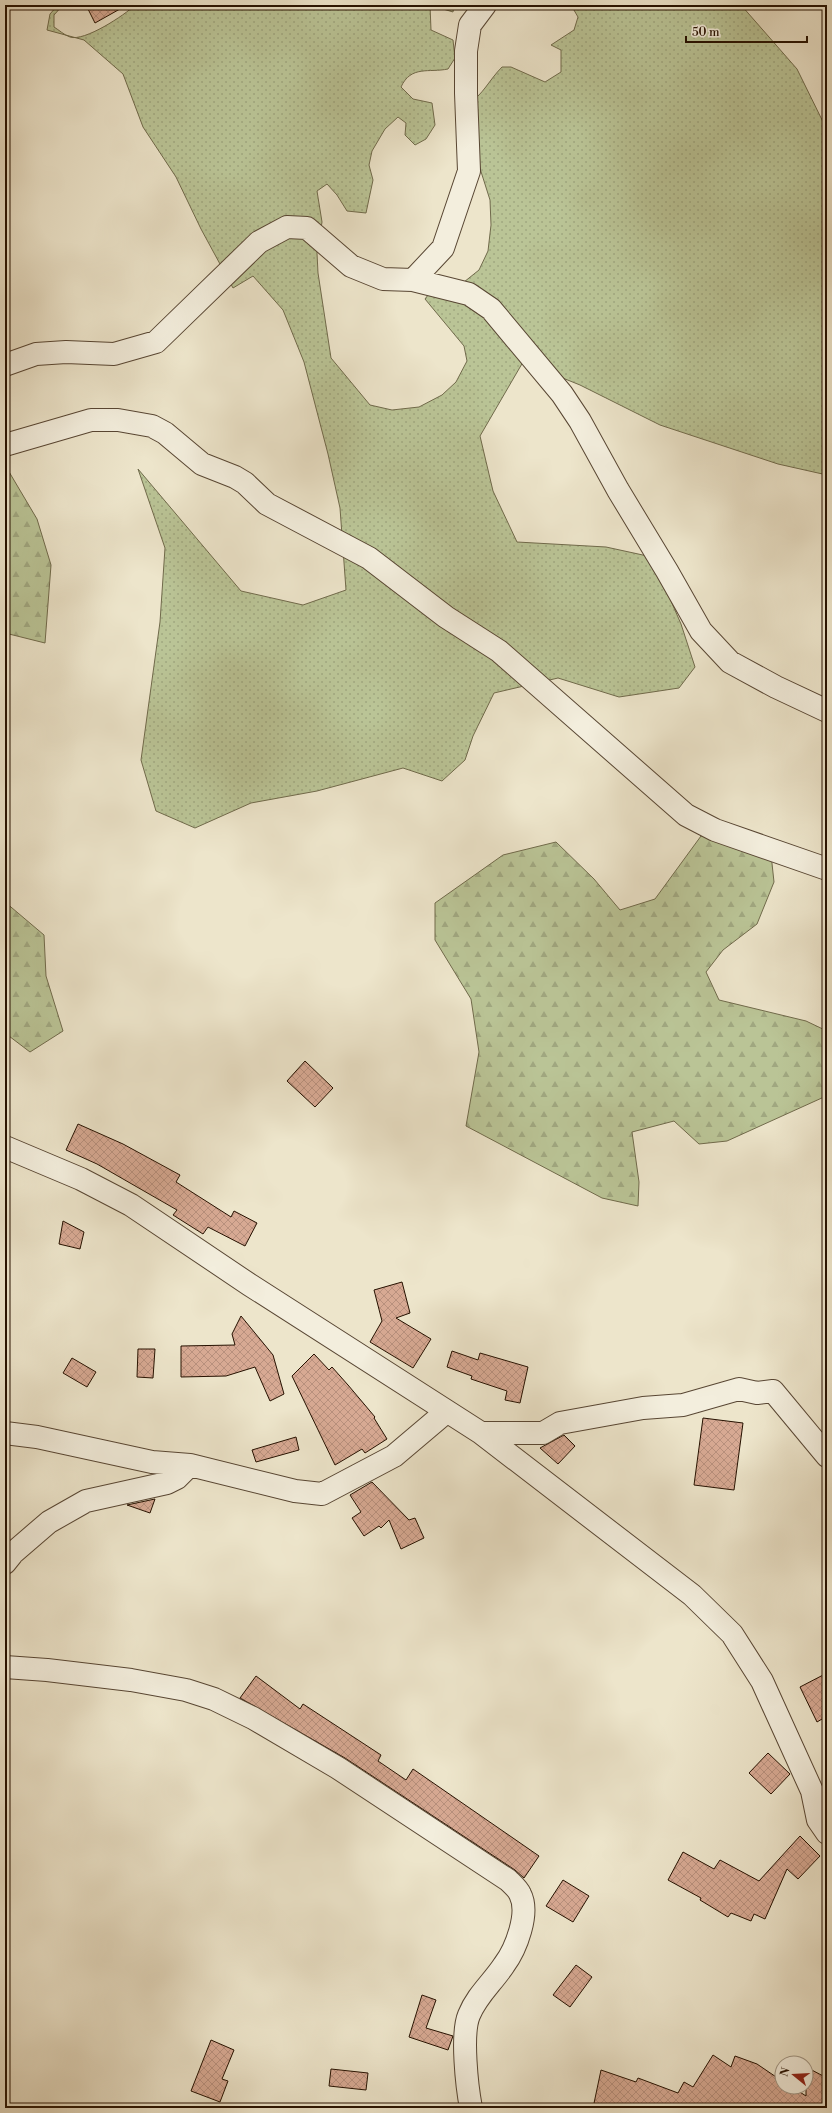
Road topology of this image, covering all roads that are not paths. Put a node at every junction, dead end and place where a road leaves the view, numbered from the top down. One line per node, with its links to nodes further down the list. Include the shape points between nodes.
1 (485, 5): 2 (street, via 470,25 466,52 469,171 443,248)
2 (413, 280): 3 (street, via 383,279 351,266 307,228 287,227 258,242 156,342 114,354 36,354); 5 (street, via 469,294 490,309 557,388 580,421 701,631 730,662)
3 (5, 365)
4 (5, 445): 6 (street, via 91,420 118,420 152,426 165,433 202,464 245,483 267,504 369,558 446,617 499,652 686,814 715,830)
5 (827, 711)
6 (827, 869)
7 (5, 1147): 8 (street, via 80,1178 131,1205)
8 (446, 1412): 10 (street); 12 (street, via 394,1456 322,1494 295,1491)
9 (5, 1433): 12 (street, via 37,1437 152,1462)
10 (481, 1434): 11 (street, via 543,1433 560,1423 643,1408 683,1405 739,1389 757,1393 774,1391); 15 (street, via 692,1595 732,1634 762,1682)
11 (827, 1456)
12 (190, 1465): 13 (street, via 178,1478 167,1483 86,1501 50,1522 13,1553)
13 (5, 1563)
14 (5, 1667): 16 (street, via 131,1680 186,1690 214,1699 253,1718 338,1768 508,1880 520,1894 524,1914 519,1936 505,1964 485,1988 469,2015 465,2039)
15 (824, 1822)
16 (471, 2108)

